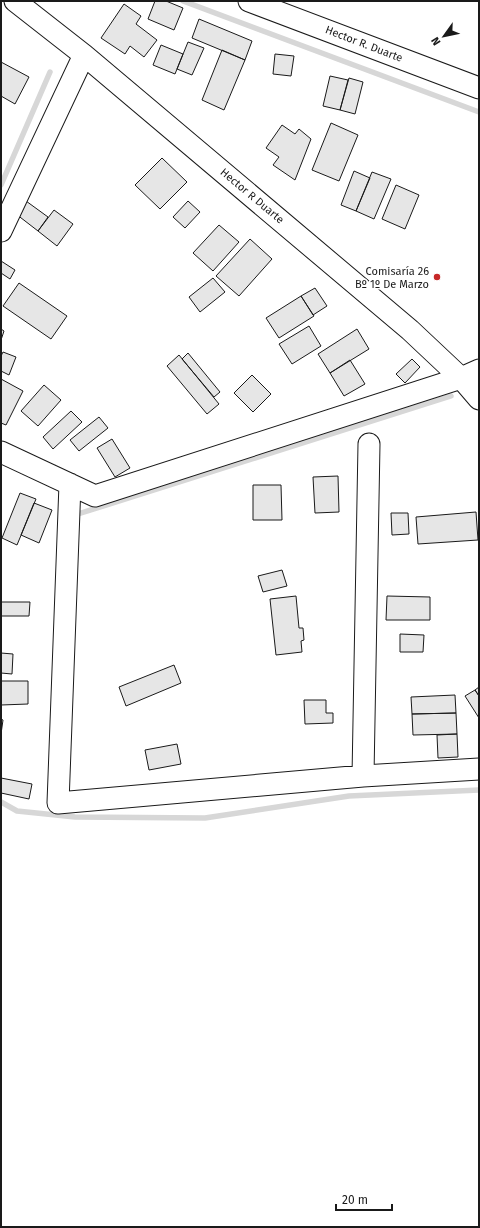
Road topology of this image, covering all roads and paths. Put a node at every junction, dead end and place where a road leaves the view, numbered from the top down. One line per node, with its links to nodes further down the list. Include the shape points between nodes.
1 (16, 1): 3 (street, Hector R Duarte)
2 (249, 1): 4 (street, Hector R. Duarte)
3 (84, 55): 5 (street); 6 (street, Hector R Duarte, via 410,330)
4 (479, 88)
5 (1, 231)
6 (470, 374): 7 (street, Hector R Duarte); 10 (street, via 95,496)
7 (479, 399)
8 (369, 444): 12 (street)
9 (1, 452): 10 (street)
10 (70, 484): 12 (street, via 58,803)
11 (479, 769): 12 (street)
12 (363, 776)

